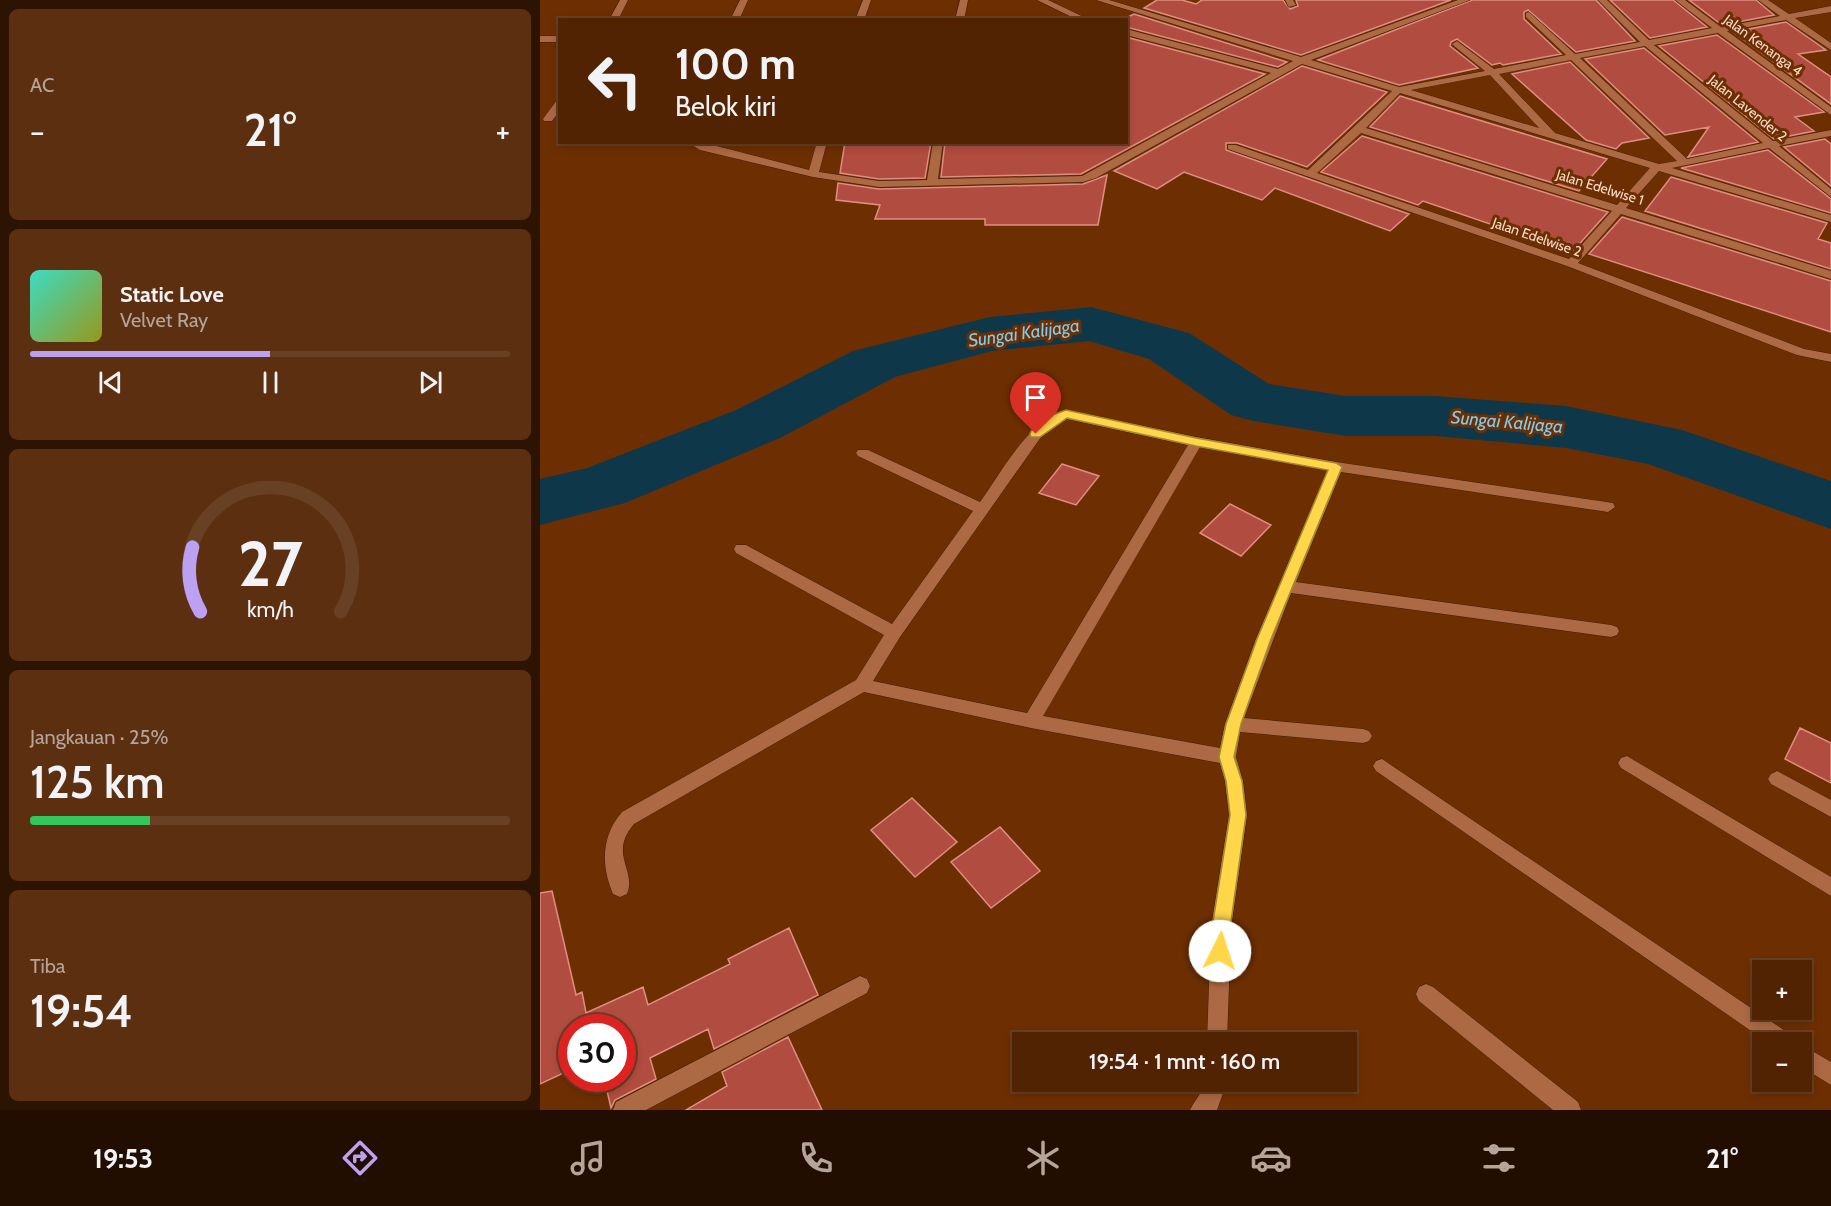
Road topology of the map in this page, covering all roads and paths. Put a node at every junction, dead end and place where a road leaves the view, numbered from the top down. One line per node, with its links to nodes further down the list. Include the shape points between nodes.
1 (624, 0): 14 (street)
2 (744, 0): 15 (street)
3 (867, 0): 16 (street)
4 (964, 0): 17 (street)
5 (1041, 0): 18 (street)
6 (1100, 0): 27 (street)
7 (1466, 0): 27 (street)
8 (1602, 0): 23 (street, Jalan Lavender 2)
9 (1679, 0): 19 (street, Jalan Kenanga 4)
10 (1761, 0): 13 (street)
11 (1831, 9): 13 (street)
12 (1529, 15): 26 (street)
13 (1787, 17): 19 (street); 25 (street)
14 (614, 18)
15 (735, 18)
16 (861, 18)
17 (960, 18)
18 (1082, 18)
19 (1718, 29): 23 (street); 32 (street, Jalan Kenanga 4)
20 (1128, 33): 29 (street)
21 (540, 39): 22 (street)
22 (558, 39)
23 (1647, 43): 26 (street); 40 (street, Jalan Lavender 2)
24 (1457, 44): 28 (street)
25 (1831, 47)
26 (1571, 56): 28 (street); 42 (street)
27 (1300, 61): 29 (street); 30 (street)
28 (1491, 71): 30 (street); 36 (street)
29 (1277, 72): 46 (street, via 1092,176)
30 (1398, 90): 34 (street); 36 (street)
31 (558, 105): 33 (street)
32 (1831, 112)
33 (548, 119)
34 (1359, 129): 45 (street); 48 (street, Jalan Edelwise 1)
35 (1831, 133): 40 (street)
36 (1553, 137): 43 (street)
37 (696, 144): 44 (street)
38 (821, 144): 44 (street)
39 (938, 144): 46 (street)
40 (1772, 146): 42 (street); 47 (street, Jalan Lavender 2)
41 (1232, 147): 45 (street, Jalan Edelwise 2)
42 (1685, 163): 43 (street)
43 (1656, 168): 48 (street); 49 (street)
44 (813, 174): 46 (street, via 879,184)
45 (1309, 174): 50 (street, Jalan Edelwise 2)
46 (932, 184)
47 (1831, 194)
48 (1619, 208): 50 (street); 51 (street, Jalan Edelwise 1)
49 (1831, 219)
50 (1571, 264): 52 (street, Jalan Edelwise 2, via 1801,352)
51 (1831, 275)
52 (1831, 358)
53 (1196, 442): 55 (street); 57 (street, via 1066,414 1036,434); 63 (street)
54 (863, 453): 57 (street)
55 (1336, 467): 56 (street); 59 (street)
56 (1608, 507)
57 (982, 509): 61 (street)
58 (741, 549): 61 (street)
59 (1286, 586): 60 (street); 64 (street)
60 (1611, 631)
61 (894, 633): 62 (street)
62 (862, 685): 63 (street); 72 (street, via 628,818 612,841)
63 (1031, 721): 66 (street)
64 (1233, 724): 65 (street); 66 (street)
65 (1363, 736)
66 (1227, 757): 75 (street, via 1238,815 1221,928)
67 (1627, 763): 71 (street)
68 (1382, 766): 76 (street)
69 (1777, 779): 70 (street)
70 (1831, 808)
71 (1831, 887)
72 (620, 888)
73 (860, 986): 80 (street)
74 (1426, 994): 82 (street)
75 (1217, 1032)
76 (1769, 1032)
77 (1812, 1062): 78 (street)
78 (1831, 1075)
79 (1212, 1092): 81 (street)
80 (624, 1110)
81 (1201, 1110)
82 (1570, 1110)

